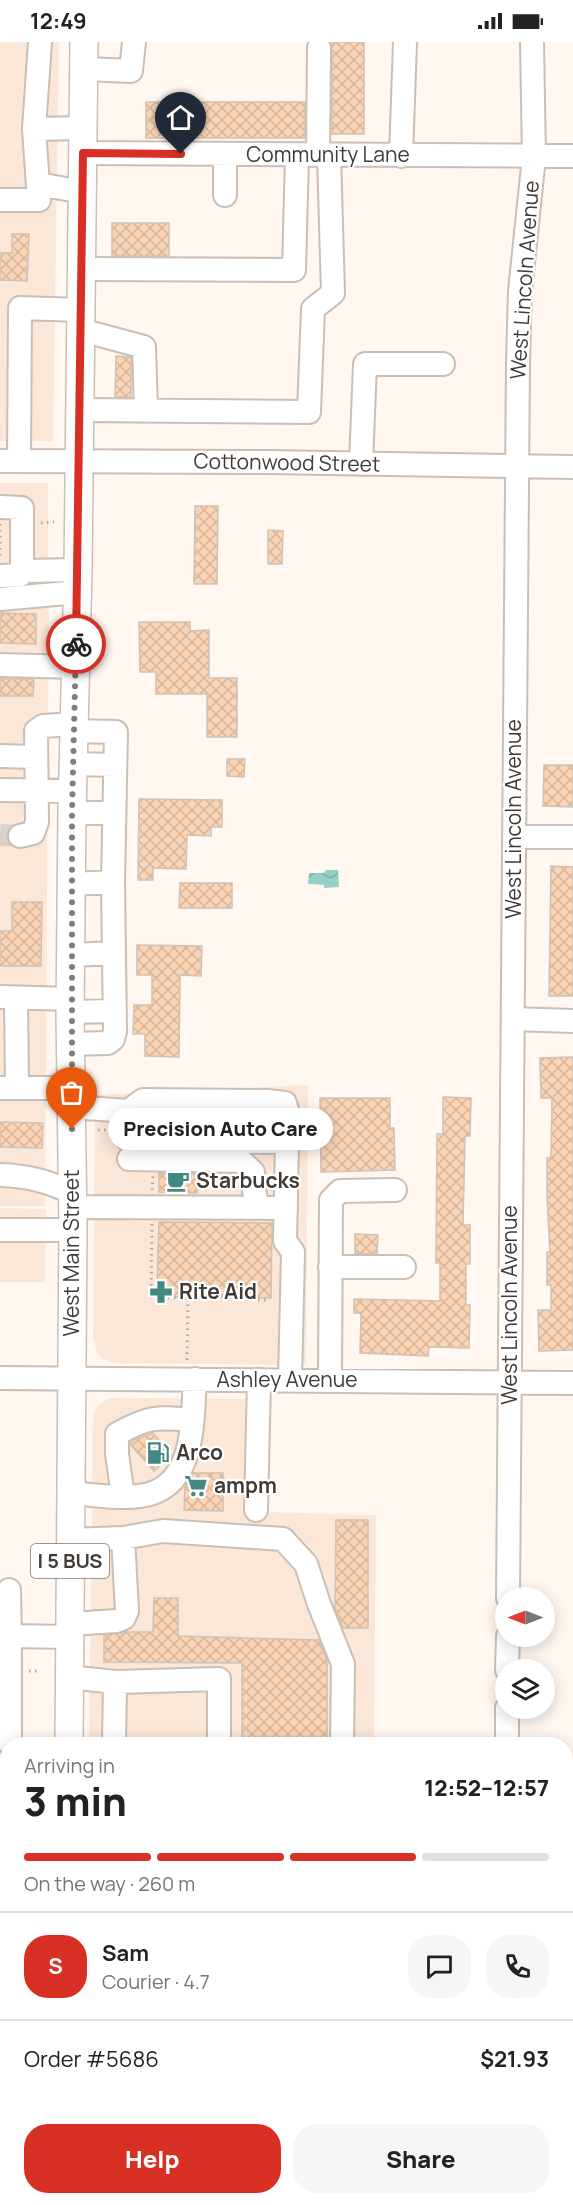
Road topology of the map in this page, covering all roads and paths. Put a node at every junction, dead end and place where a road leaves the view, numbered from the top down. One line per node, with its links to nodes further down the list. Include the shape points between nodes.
1 (39, 42): 8 (street)
2 (84, 42): 7 (main road, West Main Street / I 5 BUS)
3 (134, 42): 7 (street, via 137,76)
4 (405, 42): 12 (street)
5 (532, 42): 14 (street, West Lincoln Avenue)
6 (319, 48): 11 (street)
7 (84, 69): 9 (main road, West Main Street / I 5 BUS)
8 (34, 129): 9 (street, Community Lane); 15 (street)
9 (83, 140): 10 (street, Community Lane); 16 (main road, West Main Street / I 5 BUS)
10 (225, 154): 11 (street, Community Lane); 17 (street)
11 (314, 155): 12 (street, Community Lane); 19 (street, via 294,270); 24 (street, via 333,293 313,309 309,412)
12 (401, 156): 14 (street, Community Lane)
13 (573, 156): 14 (street, Community Lane)
14 (534, 157): 28 (street, West Lincoln Avenue, via 520,291)
15 (38, 184): 16 (street); 18 (street, via 39,200)
16 (83, 192): 19 (main road, West Main Street / I 5 BUS)
17 (225, 195)
18 (0, 200)
19 (82, 269): 20 (main road, West Main Street / I 5 BUS)
20 (81, 320): 21 (street, via 20,308); 23 (main road, West Main Street / I 5 BUS); 24 (street, via 144,347)
21 (10, 341): 25 (street)
22 (443, 364): 27 (street, via 365,364)
23 (80, 410): 24 (street); 26 (main road, West Main Street / I 5 BUS)
24 (146, 411)
25 (10, 461): 26 (street, Cottonwood Street)
26 (80, 461): 27 (street, Cottonwood Street); 35 (main road, West Main Street / I 5 BUS)
27 (362, 464): 28 (street, Cottonwood Street)
28 (517, 466): 29 (street, Cottonwood Street); 49 (street, West Lincoln Avenue)
29 (573, 467)
30 (0, 507): 34 (street, via 22,508)
31 (0, 524): 32 (path)
32 (0, 542): 33 (path)
33 (0, 561)
34 (11, 574): 35 (street)
35 (78, 581): 36 (street); 38 (main road, West Main Street / I 5 BUS)
36 (0, 599)
37 (0, 665): 38 (street)
38 (76, 667): 39 (main road, West Main Street / I 5 BUS)
39 (74, 728): 41 (street, via 39,727); 42 (main road, West Main Street / I 5 BUS); 43 (street, via 116,732)
40 (0, 756): 41 (street)
41 (36, 757): 45 (street)
42 (73, 764): 43 (street); 46 (main road, West Main Street / I 5 BUS)
43 (115, 765): 47 (street)
44 (0, 790): 45 (street)
45 (36, 791): 46 (street); 48 (street, via 36,830)
46 (72, 802): 47 (street); 52 (main road, West Main Street / I 5 BUS)
47 (114, 813): 51 (street)
48 (20, 836)
49 (514, 837): 50 (street); 58 (street, West Lincoln Avenue)
50 (573, 837)
51 (113, 882): 52 (street); 53 (street)
52 (71, 884): 54 (main road, West Main Street / I 5 BUS)
53 (114, 953): 54 (street); 57 (street)
54 (71, 955): 56 (main road, West Main Street / I 5 BUS)
55 (8, 998): 56 (street); 61 (street)
56 (70, 1005): 57 (street); 60 (main road, West Main Street / I 5 BUS)
57 (114, 1011): 60 (street, via 112,1039)
58 (513, 1019): 59 (street); 81 (street, West Lincoln Avenue)
59 (573, 1021)
60 (71, 1044): 62 (main road, West Main Street / I 5 BUS)
61 (8, 1088): 62 (street)
62 (72, 1098): 63 (street); 70 (main road, West Main Street / I 5 BUS)
63 (128, 1111): 64 (street, via 129,1141); 64 (street, via 143,1100 285,1103 290,1121)
64 (287, 1142): 69 (street)
65 (129, 1159): 68 (street, via 241,1161 253,1172)
66 (0, 1175): 70 (street, via 49,1182)
67 (395, 1190): 72 (street, via 340,1191 330,1200)
68 (258, 1208): 69 (street); 70 (street)
69 (286, 1208): 79 (street, via 285,1241 293,1252)
70 (73, 1210): 71 (street); 77 (main road, West Main Street / I 5 BUS)
71 (0, 1230)
72 (330, 1267): 73 (street); 80 (street)
73 (404, 1267)
74 (188, 1298): 75 (path)
75 (191, 1370): 77 (street, Ashley Avenue); 78 (street, Ashley Avenue); 83 (street)
76 (0, 1378): 77 (street, Ashley Avenue)
77 (72, 1378): 84 (main road, West Main Street / I 5 BUS)
78 (259, 1380): 79 (street, Ashley Avenue); 86 (street)
79 (290, 1380): 80 (street, Ashley Avenue)
80 (330, 1380): 81 (street, Ashley Avenue)
81 (510, 1382): 82 (street, Ashley Avenue); 89 (street, West Lincoln Avenue)
82 (573, 1383)
83 (192, 1420): 85 (street, via 185,1460 174,1480 155,1493); 85 (street, via 157,1417 117,1434)
84 (71, 1493): 85 (street); 88 (main road, West Main Street / I 5 BUS)
85 (123, 1496)
86 (256, 1510)
87 (123, 1538): 88 (street); 91 (street, via 127,1611 124,1618); 100 (street, via 163,1531 283,1539 306,1564 343,1664)
88 (70, 1540): 91 (main road, West Main Street / I 5 BUS)
89 (508, 1587)
90 (9, 1590): 92 (street)
91 (70, 1630): 92 (street); 93 (main road, West Main Street / I 5 BUS)
92 (10, 1636): 96 (street)
93 (69, 1677): 94 (street); 97 (main road, West Main Street / I 5 BUS)
94 (115, 1682): 98 (street); 99 (street, via 219,1679)
95 (507, 1719): 101 (street)
96 (10, 1737)
97 (69, 1737)
98 (114, 1737)
99 (219, 1737)
100 (342, 1737)
101 (507, 1737)

